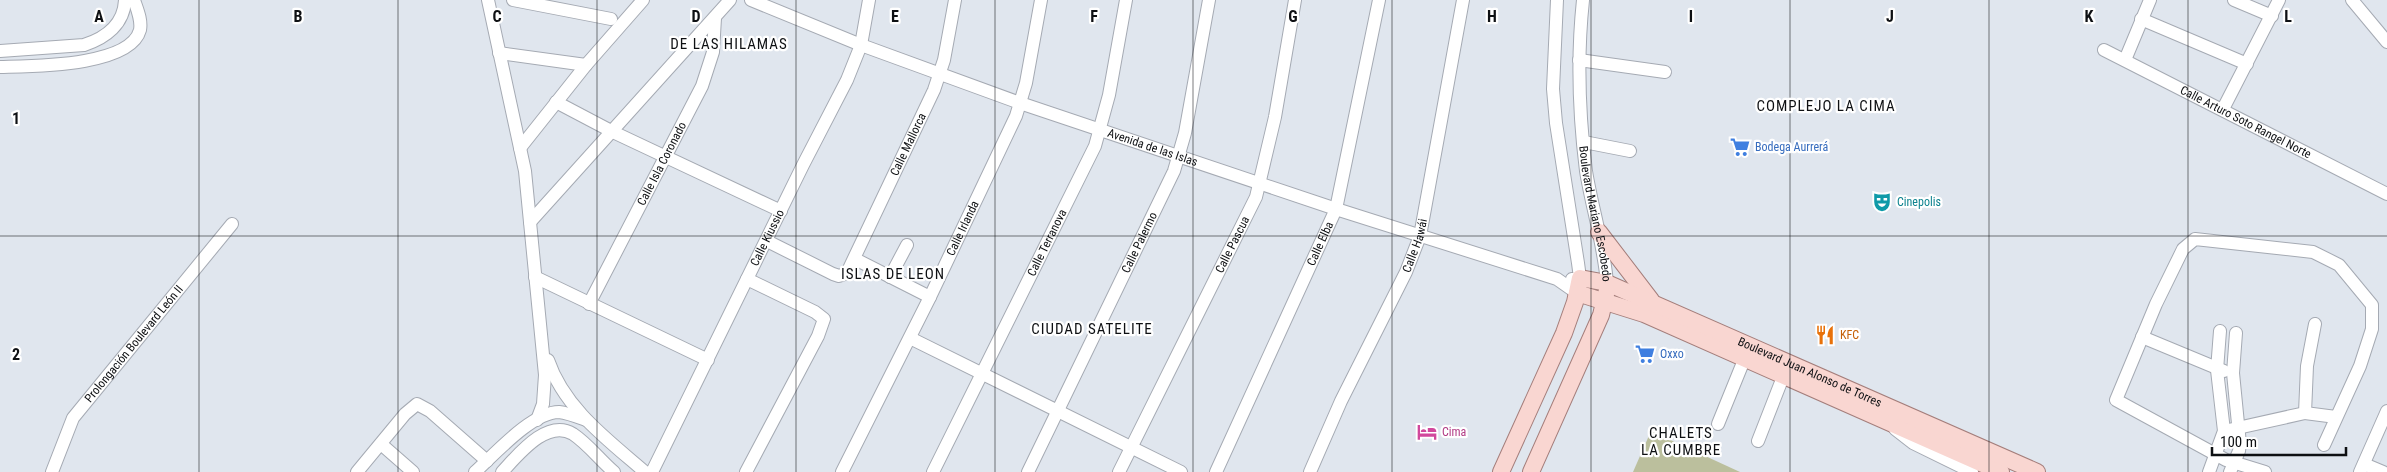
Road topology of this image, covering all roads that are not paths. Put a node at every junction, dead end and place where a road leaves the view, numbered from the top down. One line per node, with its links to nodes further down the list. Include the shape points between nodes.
1 (125, 0): 26 (street)
2 (134, 0): 28 (street, via 140,30)
3 (488, 0): 32 (street)
4 (514, 0): 24 (street)
5 (643, 0): 36 (street)
6 (730, 0): 23 (street)
7 (751, 0): 29 (street, Avenida de las Islas)
8 (869, 0): 29 (street, Calle Kiussio)
9 (955, 0): 39 (street, Calle Mallorca)
10 (1041, 0): 41 (street, Calle Irlanda)
11 (1126, 0): 43 (street, Calle Terranova)
12 (1209, 0): 48 (street, Calle Palermo)
13 (1295, 0): 50 (street, Calle Pascua, via 1275,116)
14 (1379, 0): 52 (street, Calle Elba)
15 (1463, 0): 57 (street, Calle Hawái)
16 (1557, 0): 65 (street, Boulevard Mariano Escobedo, via 1553,89)
17 (1583, 0): 33 (street, Boulevard Mariano Escobedo)
18 (2150, 0): 25 (street)
19 (2234, 0): 22 (street)
20 (2279, 0): 22 (street)
21 (2352, 0): 27 (street)
22 (2272, 16): 35 (street)
23 (715, 18): 44 (street); 49 (street, Calle Isla Coronado, via 709,68 690,111)
24 (611, 19)
25 (2141, 19): 34 (street); 35 (street)
26 (117, 24): 28 (street); 31 (street, via 104,37 84,45)
27 (2387, 42)
28 (128, 44): 37 (street, via 111,54 85,62)
29 (861, 45): 39 (street, Avenida de las Islas); 53 (street, Calle Kiussio, via 847,80)
30 (2104, 50): 34 (street, Calle Arturo Soto Rangel Norte)
31 (0, 51)
32 (499, 53): 36 (street); 46 (street)
33 (1579, 60): 38 (street); 45 (street, Boulevard Mariano Escobedo)
34 (2125, 60): 42 (street, Calle Arturo Soto Rangel Norte)
35 (2247, 64): 42 (street)
36 (586, 65): 40 (street)
37 (0, 67)
38 (1664, 72)
39 (940, 74): 41 (street, Avenida de las Islas); 60 (street, Calle Mallorca)
40 (556, 102): 44 (street); 46 (street)
41 (1020, 103): 43 (street, Avenida de las Islas); 66 (street, Calle Irlanda, via 1007,137)
42 (2223, 109): 51 (street, Calle Arturo Soto Rangel Norte)
43 (1100, 129): 48 (street, Avenida de las Islas); 79 (street, Calle Terranova, via 1083,172)
44 (613, 132): 49 (street); 54 (street)
45 (1584, 142): 47 (street); 56 (street, Boulevard Mariano Escobedo, via 1586,171)
46 (520, 148): 54 (street)
47 (1630, 151)
48 (1180, 155): 50 (street, Avenida de las Islas); 82 (street, Calle Palermo, via 1164,195)
49 (664, 156): 53 (street); 69 (street, Calle Isla Coronado)
50 (1259, 183): 52 (street, Avenida de las Islas); 95 (street, Calle Pascua, via 1256,197)
51 (2387, 194)
52 (1336, 209): 57 (street, Avenida de las Islas); 114 (street, Calle Elba)
53 (781, 210): 58 (street, Calle Kiussio)
54 (530, 222): 61 (street)
55 (232, 224): 101 (street, Prolongación Boulevard León II, via 73,418)
56 (1599, 232): 64 (street, Boulevard Mariano Escobedo); 68 (main road)
57 (1420, 236): 65 (street, Avenida de las Islas); 115 (street, Calle Hawái, via 1406,272)
58 (767, 241): 60 (street, Calle Mallorca, via 839,276 847,273); 63 (street, Calle Kiussio)
59 (907, 245): 62 (street)
60 (855, 259): 62 (street)
61 (536, 277): 69 (street); 75 (street)
62 (890, 277): 66 (street)
63 (748, 279): 76 (street, Calle Kiussio); 108 (street, via 824,319)
64 (1607, 283): 65 (main road, Boulevard Juan Alonso de Torres); 67 (main road, Boulevard Mariano Escobedo); 68 (main road, Boulevard Juan Alonso de Torres)
65 (1579, 286): 67 (main road, Boulevard Juan Alonso de Torres); 116 (main road, Boulevard Mariano Escobedo, via 1564,333)
66 (930, 297): 73 (street, Calle Irlanda)
67 (1605, 300): 77 (main road, Boulevard Juan Alonso de Torres, via 1644,314); 117 (main road, Boulevard Mariano Escobedo, via 1594,332)
68 (1652, 302): 120 (main road, Boulevard Juan Alonso de Torres)
69 (589, 304): 76 (street)
70 (2315, 324): 84 (street, via 2307,366)
71 (2220, 331): 78 (street)
72 (2236, 332): 80 (street)
73 (910, 338): 79 (street); 109 (street, Calle Irlanda)
74 (2142, 338): 78 (street); 85 (street, via 2183,249 2195,239 2313,252 2339,265 2372,305 2372,329 2360,366); 96 (street, via 2116,400)
75 (543, 346): 86 (street, via 544,404); 87 (street, via 561,387)
76 (708, 360): 107 (street, Calle Kiussio)
77 (1744, 360): 81 (main road, Boulevard Juan Alonso de Torres); 89 (street)
78 (2217, 370): 80 (street); 91 (street)
79 (981, 373): 82 (street); 110 (street, Calle Terranova)
80 (2233, 374): 90 (street)
81 (1783, 377): 88 (main road, Boulevard Juan Alonso de Torres); 92 (street)
82 (1058, 411): 95 (street); 111 (street, Calle Palermo)
83 (2387, 411): 99 (street)
84 (2305, 413): 85 (street); 90 (street)
85 (2336, 417): 94 (street)
86 (537, 420): 87 (street, via 559,412); 97 (street)
87 (586, 420): 106 (street)
88 (1888, 422): 118 (street, via 1913,443); 119 (main road, Boulevard Juan Alonso de Torres)
89 (1718, 424)
90 (2239, 426): 91 (street); 98 (street, via 2239,451)
91 (2224, 431): 96 (street)
92 (1758, 441)
93 (381, 444): 97 (street, via 404,414 417,404 430,411); 102 (street); 103 (street)
94 (2324, 445)
95 (1131, 447): 112 (street, Calle Pascua); 113 (street)
96 (2217, 454): 98 (street); 121 (street)
97 (487, 461): 104 (street)
98 (2233, 467): 122 (street)
99 (2362, 468): 123 (street)
100 (509, 470): 105 (street, via 541,436 553,430 571,433)
101 (52, 472)
102 (357, 472)
103 (413, 472)
104 (475, 472)
105 (614, 472)
106 (645, 472)
107 (652, 472)
108 (746, 472)
109 (842, 472)
110 (933, 472)
111 (1028, 472)
112 (1119, 472)
113 (1181, 472)
114 (1216, 472)
115 (1310, 472)
116 (1501, 472)
117 (1531, 472)
118 (1972, 472)
119 (2001, 472)
120 (2037, 472)
121 (2209, 472)
122 (2265, 472)
123 (2382, 472)

